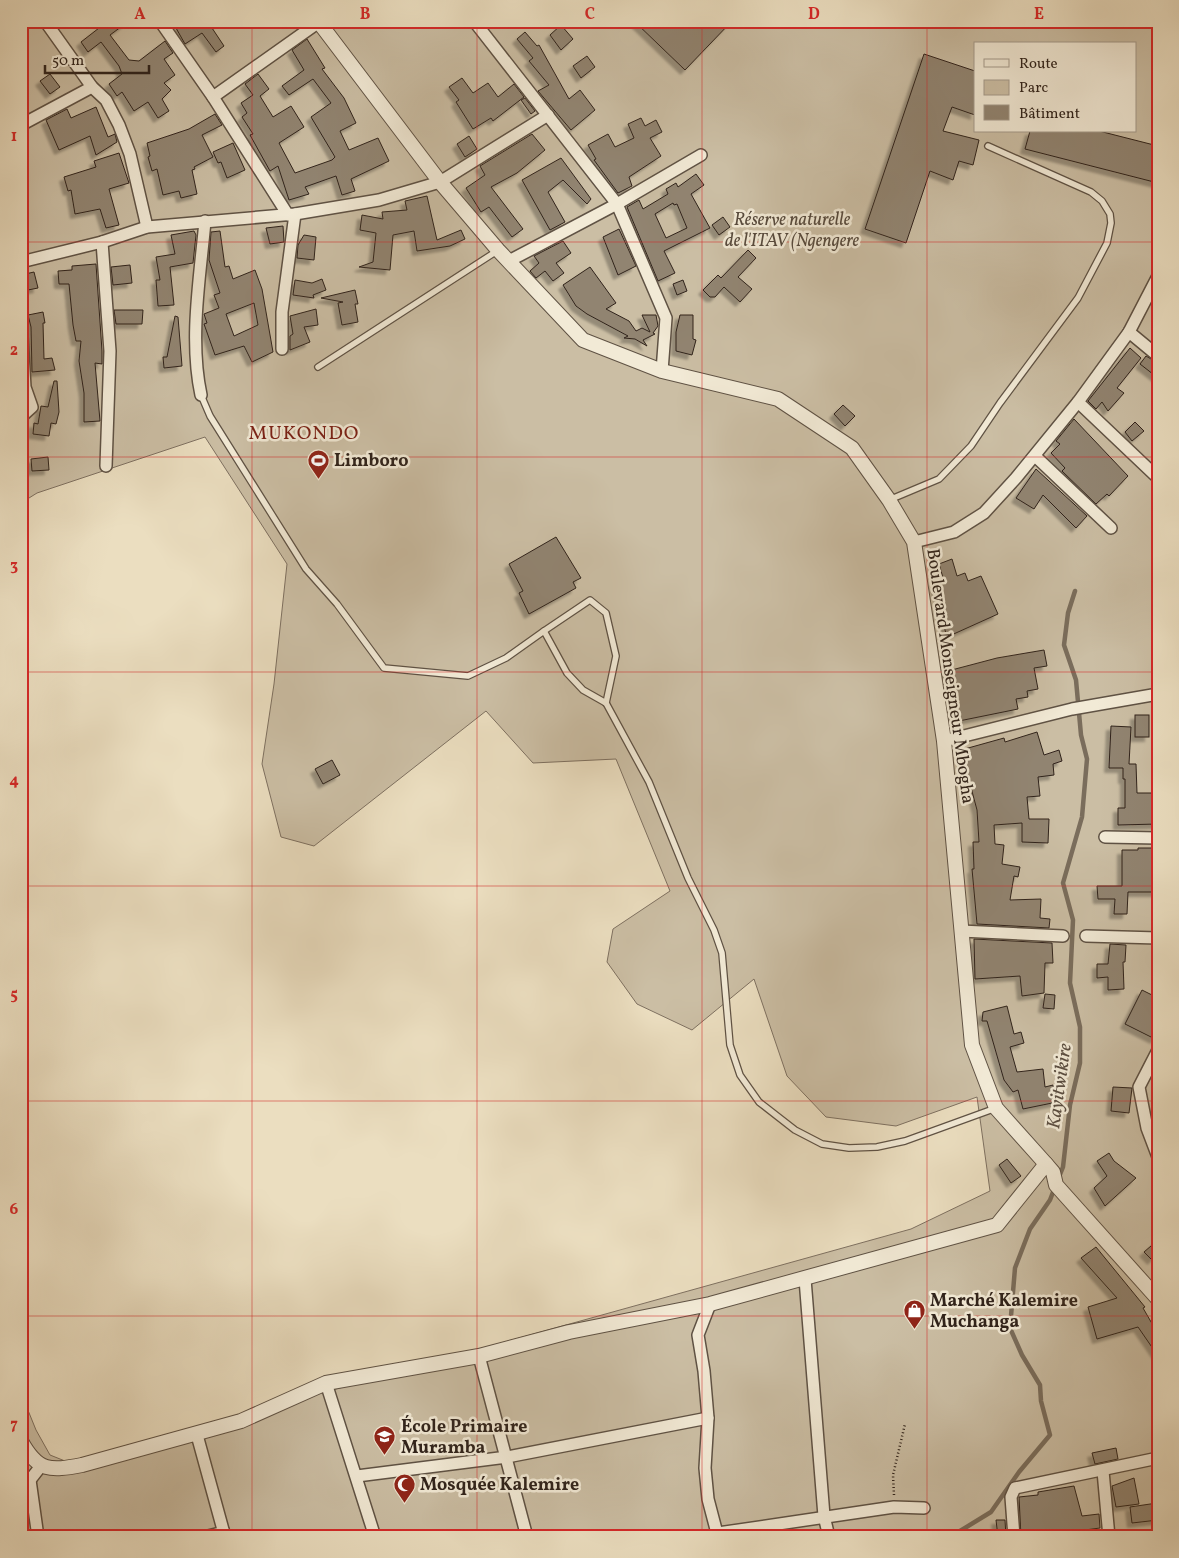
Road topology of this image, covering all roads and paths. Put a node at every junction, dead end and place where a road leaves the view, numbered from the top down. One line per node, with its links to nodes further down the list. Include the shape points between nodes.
1 (45, 21): 5 (street)
2 (160, 21): 6 (street)
3 (474, 21): 7 (street)
4 (318, 22): 6 (street); 11 (street, Boulevard Monseigneur Mbogha)
5 (92, 86): 8 (street); 15 (street, via 106,100 119,125 130,154)
6 (213, 97): 13 (street)
7 (548, 115): 11 (street); 12 (street)
8 (21, 125)
9 (988, 146): 33 (lane, via 1091,192 1110,214 1107,243 1078,298 972,446 939,478)
10 (701, 155): 12 (street)
11 (440, 182): 13 (street, via 379,200); 17 (street, Boulevard Monseigneur Mbogha)
12 (618, 204): 18 (street); 26 (street, via 666,318)
13 (291, 215): 14 (street); 23 (street)
14 (204, 221): 15 (street); 27 (street, via 195,368)
15 (147, 227): 16 (street)
16 (102, 242): 19 (street); 31 (street, via 110,351)
17 (498, 250): 18 (street, Boulevard Monseigneur Mbogha); 25 (lane)
18 (509, 261): 26 (street, Boulevard Monseigneur Mbogha, via 583,340)
19 (21, 262)
20 (1158, 276): 22 (street)
21 (21, 320): 29 (street, via 25,387 32,406)
22 (1129, 332): 24 (street); 28 (street)
23 (282, 349)
24 (1158, 356)
25 (318, 367)
26 (662, 371): 33 (street, Boulevard Monseigneur Mbogha, via 778,399 852,448)
27 (201, 396): 36 (lane, via 210,416 306,569 384,668 468,676 506,658)
28 (1078, 402): 30 (street); 32 (street)
29 (21, 417)
30 (1035, 456): 34 (street); 35 (street, via 984,513 954,532)
31 (106, 466)
32 (1158, 478)
33 (889, 500): 35 (street, Boulevard Monseigneur Mbogha)
34 (1111, 528)
35 (914, 542): 39 (street, Boulevard Monseigneur Mbogha)
36 (544, 631): 38 (lane, via 568,673 583,690); 38 (lane, via 590,600 606,612 616,656)
37 (1158, 694): 39 (street, via 1076,709)
38 (606, 703): 47 (lane, via 649,782 688,878 714,930 722,953 730,1044 740,1075 759,1102 795,1130 822,1144 849,1148 905,1141)
39 (944, 741): 42 (street, Boulevard Monseigneur Mbogha)
40 (1105, 837): 41 (street)
41 (1158, 838)
42 (961, 931): 43 (street); 47 (street, Boulevard Monseigneur Mbogha, via 972,1045)
43 (1063, 936)
44 (1086, 936): 45 (street)
45 (1158, 938)
46 (1158, 1050): 48 (street, via 1139,1087 1147,1128)
47 (996, 1108): 49 (street, Boulevard Monseigneur Mbogha)
48 (1158, 1157)
49 (1052, 1174): 50 (street, via 997,1226); 51 (street, Boulevard Monseigneur Mbogha)
50 (805, 1279): 52 (street); 67 (street)
51 (1158, 1299)
52 (710, 1304): 53 (street, via 569,1332); 55 (street, via 698,1335)
53 (479, 1356): 54 (street); 59 (street)
54 (326, 1383): 57 (street, via 241,1421); 63 (street)
55 (708, 1418): 59 (street); 69 (street, via 705,1468 708,1498)
56 (905, 1424): 65 (path, via 893,1476)
57 (197, 1434): 61 (street, via 82,1465 56,1470); 68 (street)
58 (21, 1441): 61 (street, via 30,1458)
59 (506, 1457): 63 (street); 73 (street)
60 (1158, 1458): 62 (street)
61 (41, 1466): 64 (street)
62 (1103, 1471): 75 (street, via 1015,1488 1011,1497); 76 (street)
63 (357, 1476): 72 (street)
64 (26, 1481): 70 (street)
65 (894, 1507): 66 (street); 67 (street)
66 (924, 1508)
67 (824, 1516): 69 (street); 74 (street)
68 (224, 1534): 71 (street)
69 (718, 1535)
70 (38, 1537)
71 (204, 1537)
72 (375, 1537)
73 (527, 1537)
74 (829, 1537)
75 (1014, 1537)
76 (1109, 1537)

